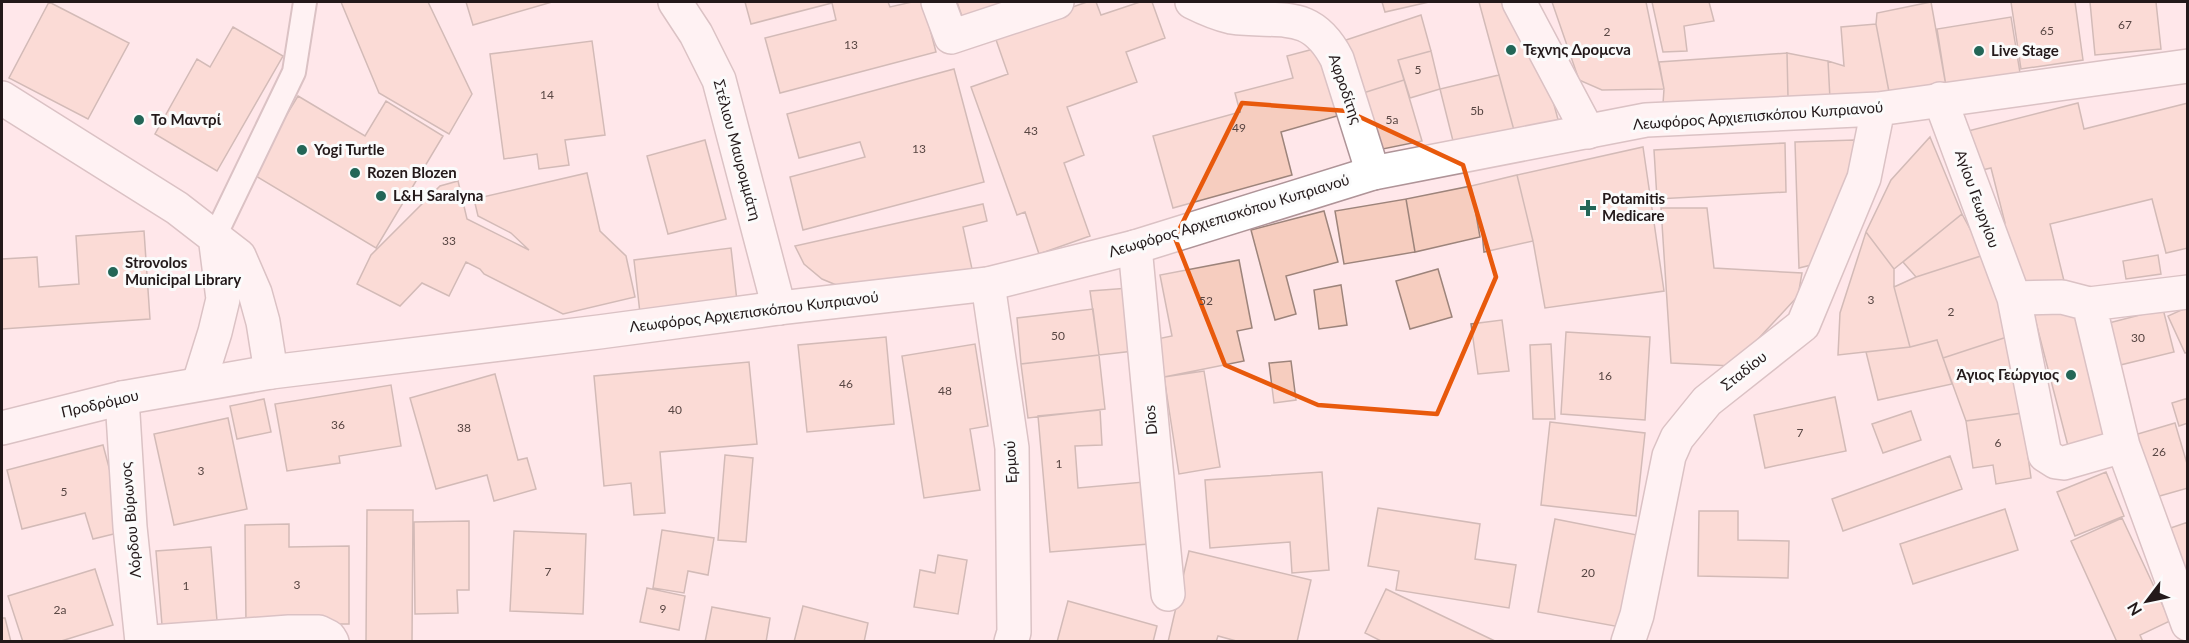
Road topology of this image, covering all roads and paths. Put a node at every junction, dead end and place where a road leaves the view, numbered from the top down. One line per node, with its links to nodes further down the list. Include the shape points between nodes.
1 (305, 2): 13 (lane, via 294,72)
2 (675, 2): 19 (street, Στέλιου Μαυρομμάτη, via 719,80)
3 (938, 2): 4 (street, via 951,37)
4 (1057, 2)
5 (1192, 2): 12 (street, Αφροδίτης, via 1230,16 1299,22 1320,34 1337,59)
6 (1519, 2): 11 (street)
7 (2187, 66): 9 (street, Λεωφόρος Αρχιεπισκόπου Κυπριανού)
8 (2, 98): 13 (street, via 177,208)
9 (1940, 99): 10 (street, Λεωφόρος Αρχιεπισκόπου Κυπριανού); 17 (street, Αγίου Γεωργίου)
10 (1878, 109): 11 (street, Λεωφόρος Αρχιεπισκόπου Κυπριανού, via 1646,120); 31 (street, Σταδίου, via 1864,178 1803,325 1707,400 1677,438 1669,456)
11 (1588, 132): 12 (street, Λεωφόρος Αρχιεπισκόπου Κυπριανού)
12 (1373, 173): 14 (street, Λεωφόρος Αρχιεπισκόπου Κυπριανού)
13 (215, 237): 20 (street, via 239,256 255,293); 21 (street, via 223,299)
14 (1135, 246): 15 (street, Λεωφόρος Αρχιεπισκόπου Κυπριανού); 25 (street, Dios)
15 (988, 284): 19 (street, Λεωφόρος Αρχιεπισκόπου Κυπριανού); 30 (street, Ερμού, via 1012,448)
16 (2187, 292): 18 (street)
17 (2014, 298): 18 (street, via 2062,297); 24 (street, Αγίου Γεωργίου, via 2045,455 2064,462)
18 (2089, 304): 24 (street)
19 (779, 308): 20 (street, Λεωφόρος Αρχιεπισκόπου Κυπριανού)
20 (271, 372): 21 (street, Λεωφόρος Αρχιεπισκόπου Κυπριανού)
21 (199, 383): 22 (street, Προδρόμου)
22 (122, 398): 23 (street, Προδρόμου); 27 (street, Λόρδου Βύρωνος)
23 (2, 428)
24 (2123, 446): 26 (street)
25 (1168, 594)
26 (2187, 624)
27 (142, 642)
28 (152, 642): 29 (street, via 320,632)
29 (332, 642)
30 (1011, 642)
31 (1628, 642)

